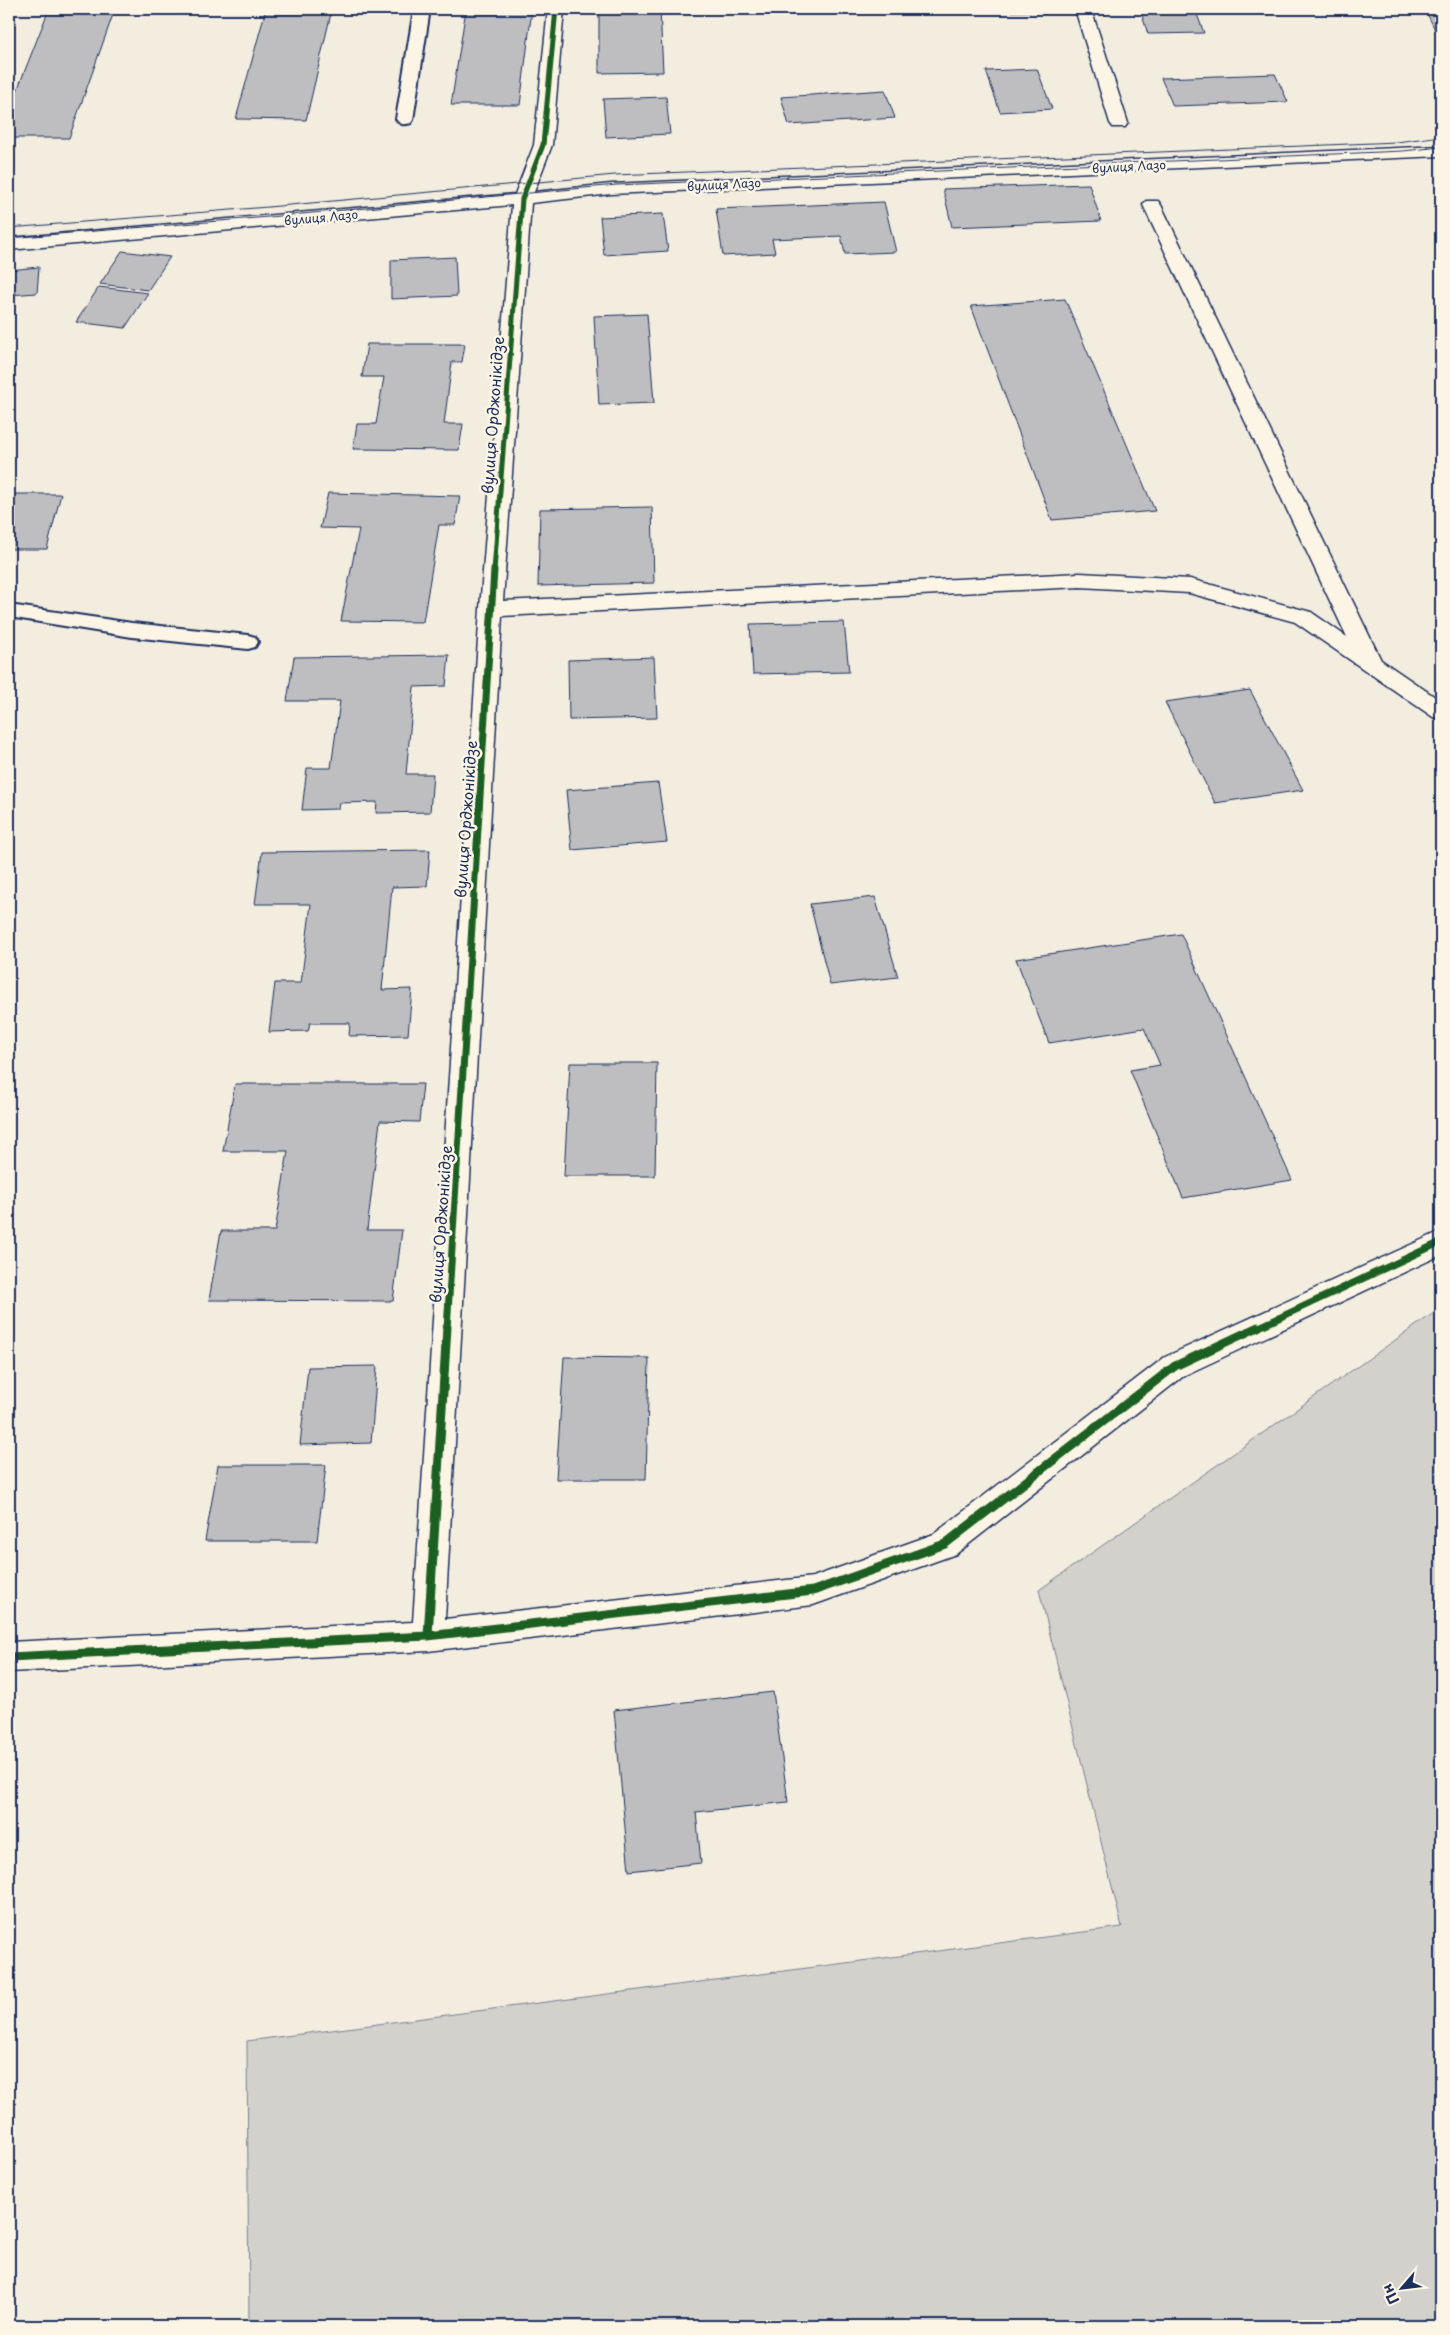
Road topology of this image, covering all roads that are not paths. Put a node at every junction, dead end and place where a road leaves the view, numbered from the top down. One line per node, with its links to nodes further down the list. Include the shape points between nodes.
1 (422, 9): 4 (lane)
2 (556, 9): 7 (street, вулиця Орджонікідзе, via 543,144)
3 (1083, 9): 5 (street)
4 (405, 120)
5 (1119, 124)
6 (1441, 151): 7 (street, вулиця Лазо, via 611,189)
7 (522, 199): 9 (street, вулиця Лазо); 10 (street, вулиця Орджонікідзе)
8 (1152, 205): 13 (street)
9 (9, 244)
10 (491, 609): 13 (street, via 1080,580 1190,586 1303,617); 16 (street, вулиця Орджонікідзе)
11 (9, 611): 12 (lane, via 132,630)
12 (248, 642)
13 (1372, 664): 14 (street)
14 (1441, 712)
15 (1441, 1242): 16 (street, via 1175,1366 945,1544 813,1591)
16 (428, 1636): 17 (street)
17 (9, 1657)

